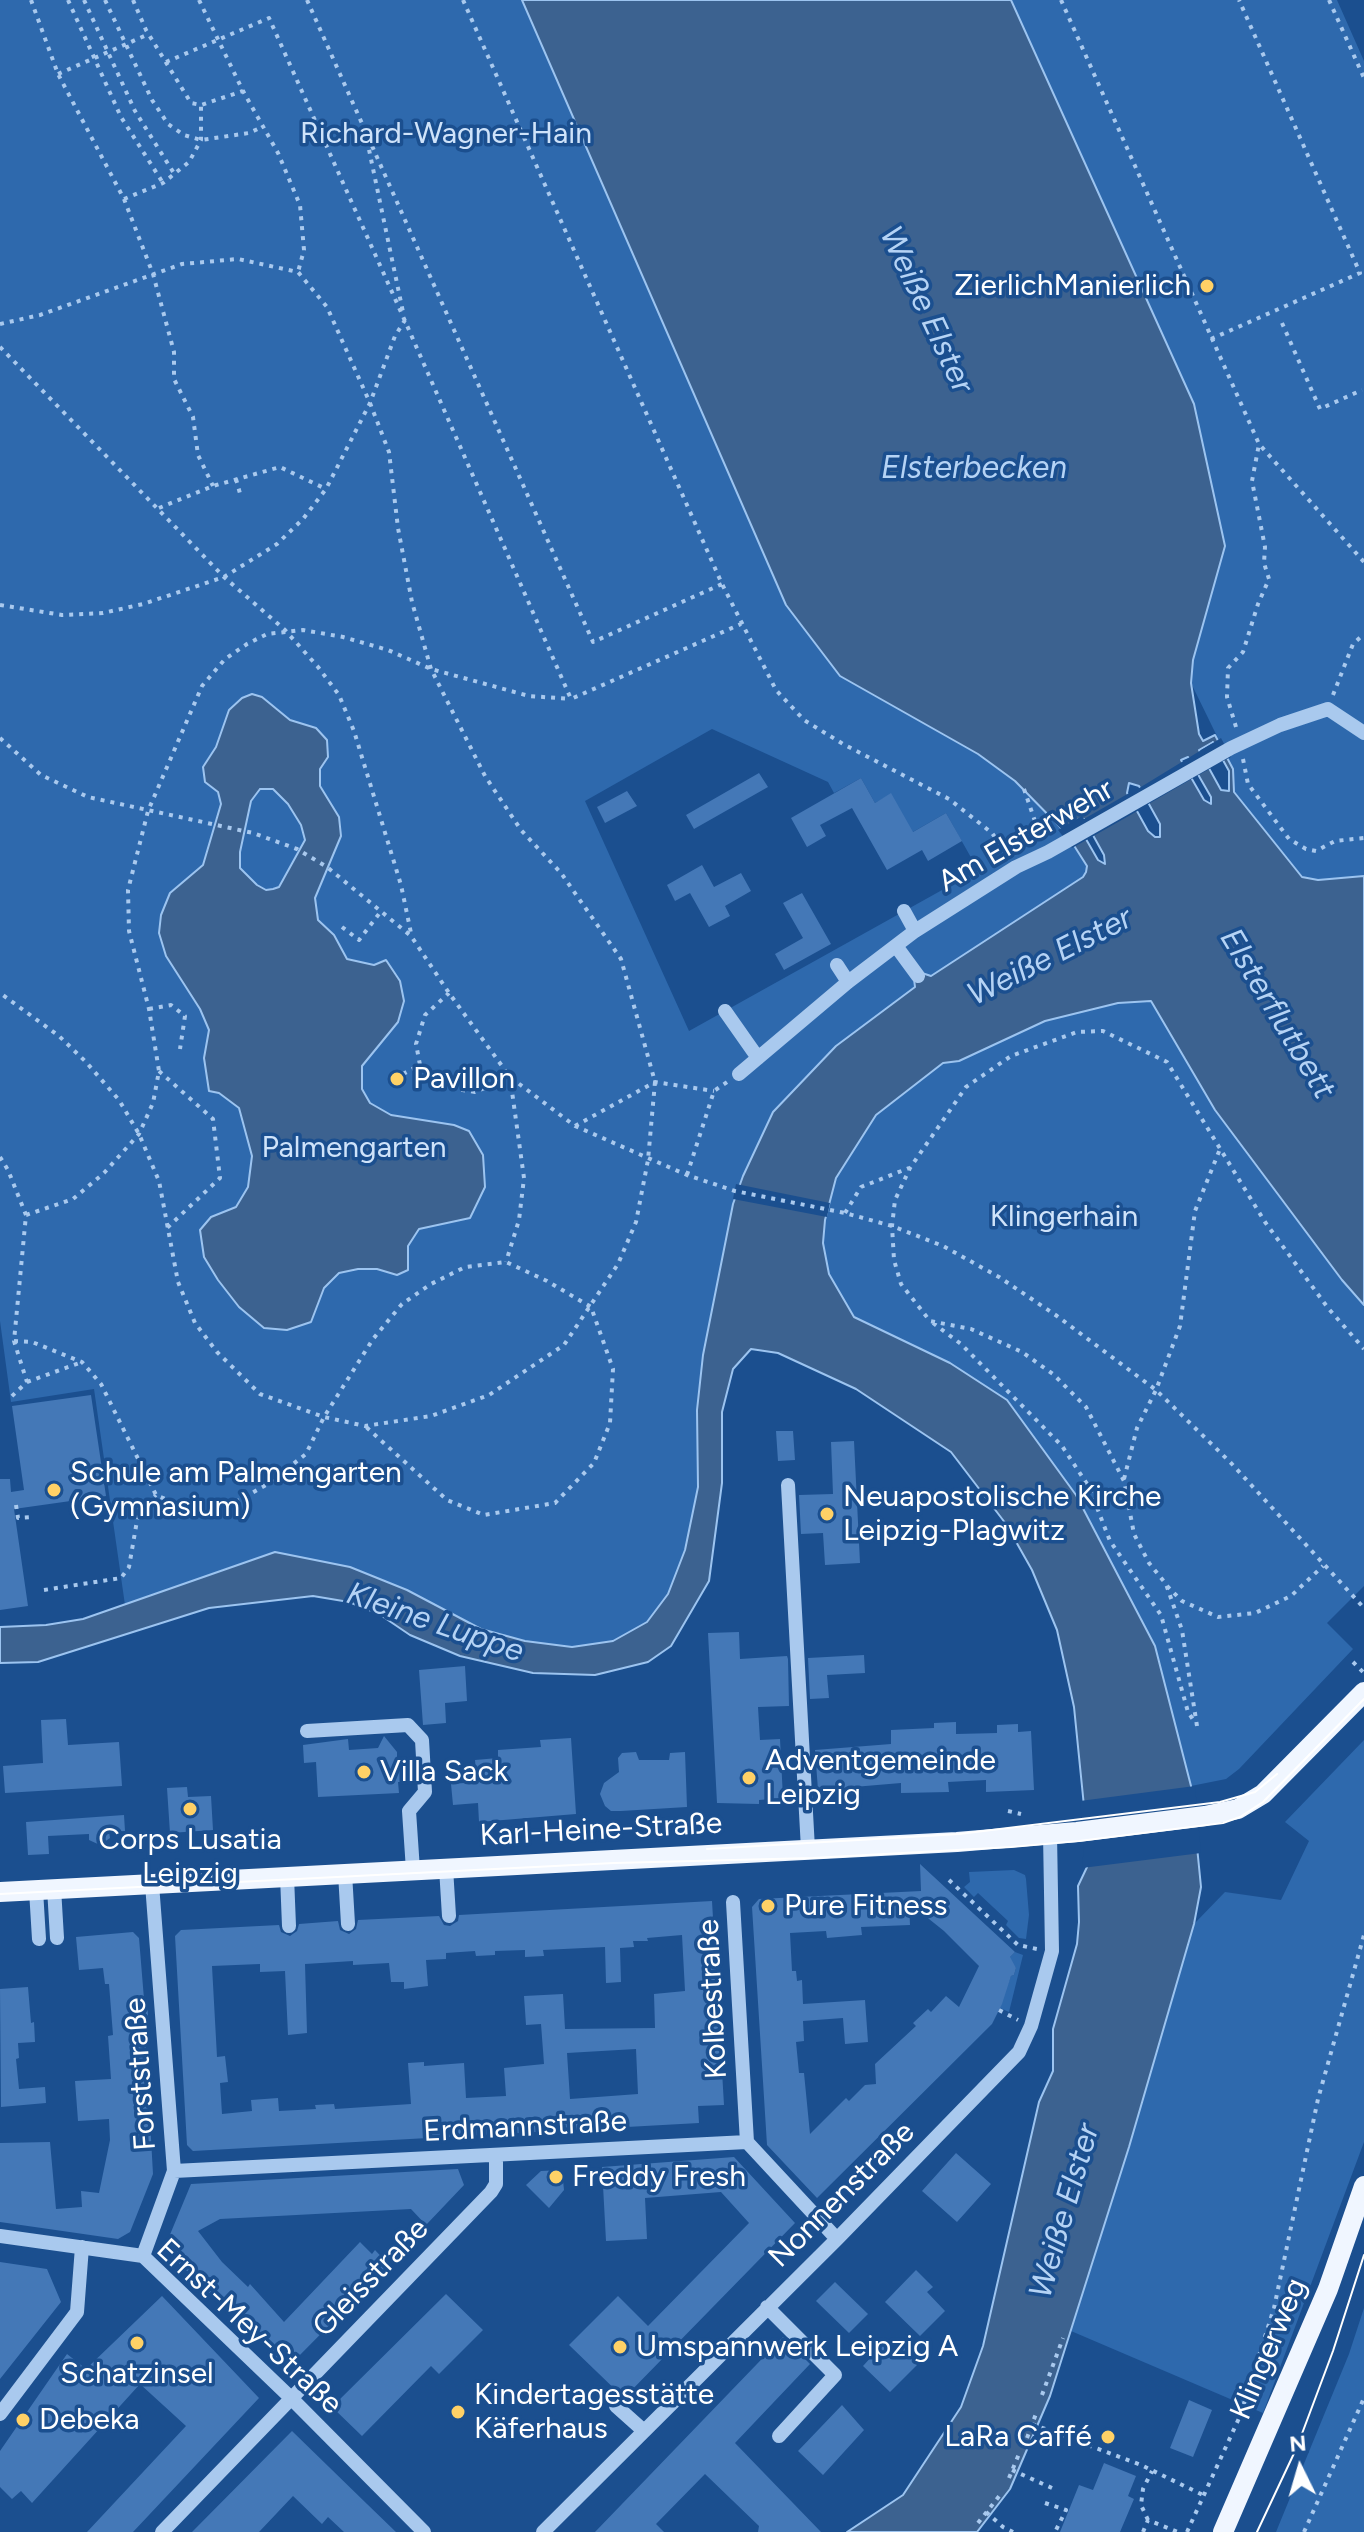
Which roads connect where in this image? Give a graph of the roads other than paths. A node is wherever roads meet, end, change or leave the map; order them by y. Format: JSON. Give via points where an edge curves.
{"nodes":[{"id":1,"x":1364,"y":733,"type":"edge"},
{"id":2,"x":904,"y":911,"type":"dead end"},
{"id":3,"x":915,"y":931,"type":"junction"},
{"id":4,"x":896,"y":946,"type":"junction"},
{"id":5,"x":837,"y":965,"type":"dead end"},
{"id":6,"x":918,"y":976,"type":"dead end"},
{"id":7,"x":848,"y":982,"type":"junction"},
{"id":8,"x":725,"y":1011,"type":"dead end"},
{"id":9,"x":758,"y":1058,"type":"junction"},
{"id":10,"x":739,"y":1074,"type":"road end"},
{"id":11,"x":788,"y":1485,"type":"dead end"},
{"id":12,"x":1364,"y":1692,"type":"edge"},
{"id":13,"x":307,"y":1731,"type":"dead end"},
{"id":14,"x":1050,"y":1834,"type":"junction"},
{"id":15,"x":808,"y":1849,"type":"junction"},
{"id":16,"x":446,"y":1868,"type":"junction"},
{"id":17,"x":413,"y":1870,"type":"junction"},
{"id":18,"x":345,"y":1873,"type":"junction"},
{"id":19,"x":287,"y":1876,"type":"junction"},
{"id":20,"x":152,"y":1884,"type":"junction"},
{"id":21,"x":45,"y":1889,"type":"junction"},
{"id":22,"x":0,"y":1892,"type":"edge"},
{"id":23,"x":733,"y":1902,"type":"dead end"},
{"id":24,"x":449,"y":1916,"type":"dead end"},
{"id":25,"x":348,"y":1924,"type":"dead end"},
{"id":26,"x":289,"y":1926,"type":"dead end"},
{"id":27,"x":57,"y":1938,"type":"dead end"},
{"id":28,"x":39,"y":1939,"type":"dead end"},
{"id":29,"x":747,"y":2142,"type":"junction"},
{"id":30,"x":496,"y":2155,"type":"junction"},
{"id":31,"x":174,"y":2171,"type":"junction"},
{"id":32,"x":1364,"y":2186,"type":"edge"},
{"id":33,"x":0,"y":2236,"type":"edge"},
{"id":34,"x":837,"y":2239,"type":"junction"},
{"id":35,"x":82,"y":2247,"type":"junction"},
{"id":36,"x":143,"y":2256,"type":"junction"},
{"id":37,"x":767,"y":2307,"type":"junction"},
{"id":38,"x":291,"y":2398,"type":"junction"},
{"id":39,"x":616,"y":2406,"type":"dead end"},
{"id":40,"x":0,"y":2414,"type":"edge"},
{"id":41,"x":644,"y":2431,"type":"junction"},
{"id":42,"x":779,"y":2436,"type":"dead end"},
{"id":43,"x":162,"y":2532,"type":"edge"},
{"id":44,"x":424,"y":2532,"type":"edge"},
{"id":45,"x":543,"y":2532,"type":"edge"},
{"id":46,"x":1223,"y":2532,"type":"edge"}],
"edges":[{"from":1,"to":3,"type":"street","name":"Am Elsterwehr","via":[[1328,709],[1280,725],[1016,867]]},
{"from":2,"to":3,"type":"street"},
{"from":3,"to":4,"type":"street","name":"Am Elsterwehr"},
{"from":4,"to":6,"type":"street"},
{"from":4,"to":7,"type":"street","name":"Am Elsterwehr"},
{"from":5,"to":7,"type":"street"},
{"from":7,"to":9,"type":"street","name":"Am Elsterwehr"},
{"from":8,"to":9,"type":"street"},
{"from":9,"to":10,"type":"street","name":"Am Elsterwehr"},
{"from":11,"to":15,"type":"street"},
{"from":12,"to":14,"type":"main road","name":"Karl-Heine-Straße","via":[[1263,1794],[1238,1809]]},
{"from":13,"to":17,"type":"street","via":[[408,1725],[422,1740],[425,1792],[409,1811]]},
{"from":14,"to":15,"type":"main road","name":"Karl-Heine-Straße"},
{"from":14,"to":34,"type":"street","name":"Nonnenstraße","via":[[1052,1951],[1019,2052]]},
{"from":15,"to":16,"type":"main road","name":"Karl-Heine-Straße"},
{"from":16,"to":17,"type":"main road","name":"Karl-Heine-Straße"},
{"from":16,"to":24,"type":"street"},
{"from":17,"to":18,"type":"main road","name":"Karl-Heine-Straße"},
{"from":18,"to":19,"type":"main road","name":"Karl-Heine-Straße"},
{"from":18,"to":25,"type":"street"},
{"from":19,"to":20,"type":"main road","name":"Karl-Heine-Straße"},
{"from":19,"to":26,"type":"street"},
{"from":20,"to":21,"type":"main road","name":"Karl-Heine-Straße"},
{"from":20,"to":31,"type":"street","name":"Forststraße"},
{"from":21,"to":22,"type":"main road","name":"Karl-Heine-Straße"},
{"from":21,"to":27,"type":"street"},
{"from":21,"to":28,"type":"street"},
{"from":23,"to":29,"type":"street","name":"Kolbestraße"},
{"from":29,"to":30,"type":"street","name":"Erdmannstraße"},
{"from":29,"to":34,"type":"street"},
{"from":30,"to":31,"type":"street","name":"Erdmannstraße"},
{"from":30,"to":38,"type":"street","name":"Gleisstraße","via":[[491,2192]]},
{"from":31,"to":36,"type":"street","name":"Forststraße"},
{"from":32,"to":46,"type":"main road","name":"Klingerweg","via":[[1328,2289]]},
{"from":33,"to":35,"type":"street","name":"Ernst-Mey-Straße"},
{"from":34,"to":37,"type":"street","name":"Nonnenstraße"},
{"from":35,"to":36,"type":"street","name":"Ernst-Mey-Straße"},
{"from":35,"to":40,"type":"street","via":[[77,2312]]},
{"from":36,"to":38,"type":"street","name":"Ernst-Mey-Straße"},
{"from":37,"to":41,"type":"street","name":"Nonnenstraße"},
{"from":37,"to":42,"type":"street","via":[[835,2375]]},
{"from":38,"to":43,"type":"street","name":"Gleisstraße"},
{"from":38,"to":44,"type":"street","name":"Ernst-Mey-Straße"},
{"from":39,"to":41,"type":"street"},
{"from":41,"to":45,"type":"street","name":"Nonnenstraße"}]}
